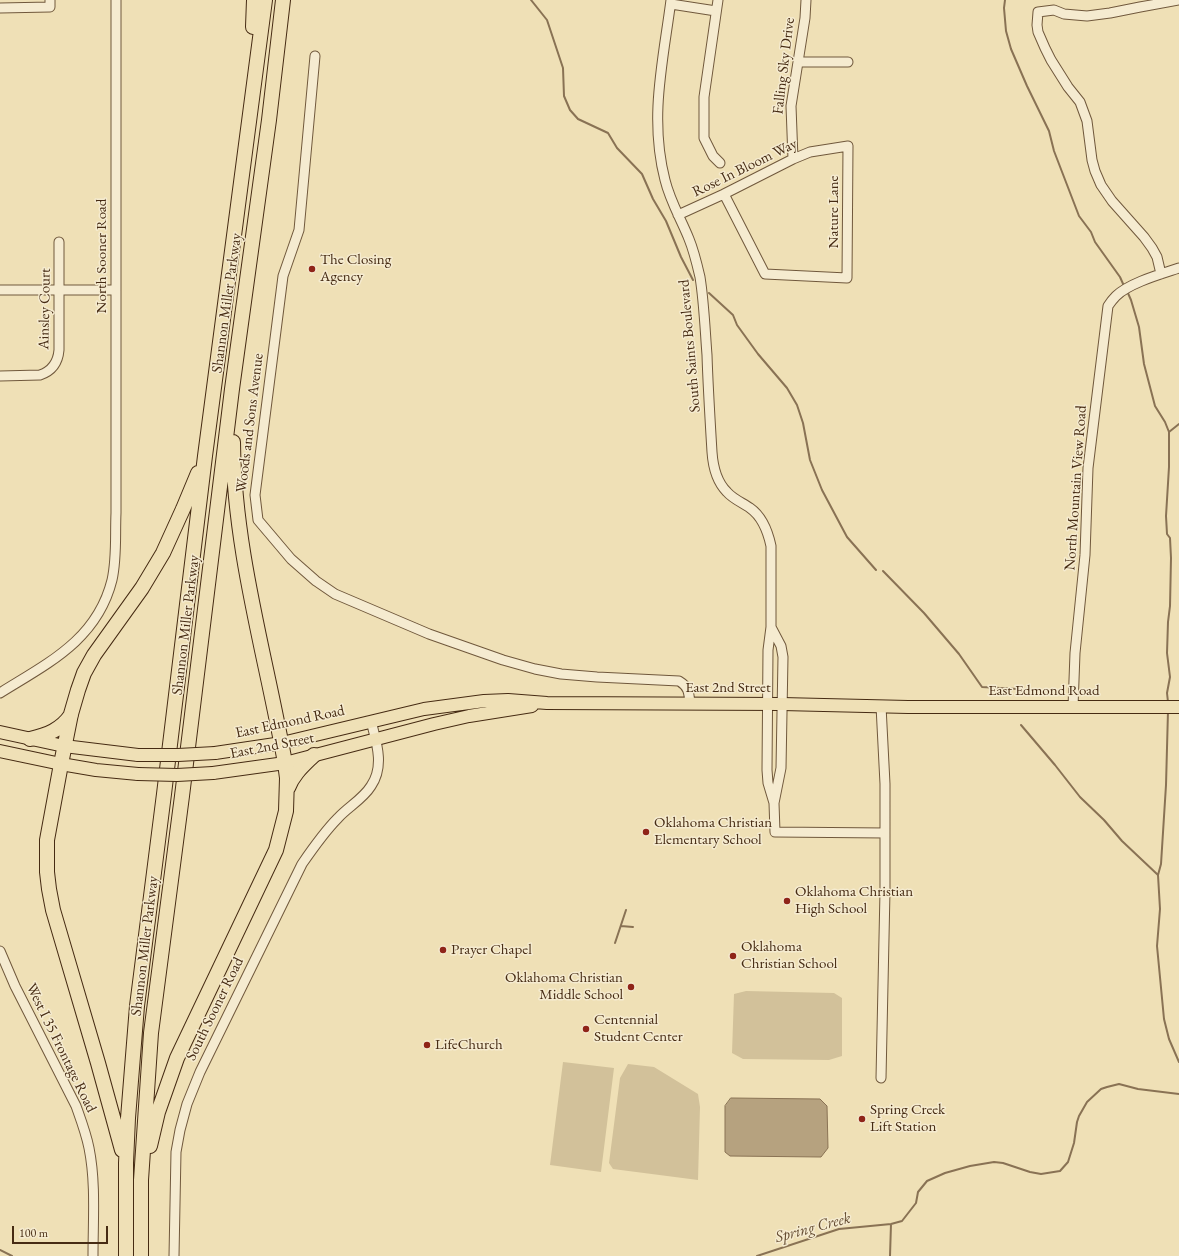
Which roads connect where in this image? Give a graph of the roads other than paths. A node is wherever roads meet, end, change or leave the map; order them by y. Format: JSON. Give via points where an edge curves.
{"nodes":[{"id":1,"x":116,"y":0,"type":"edge"},
{"id":2,"x":254,"y":0,"type":"edge"},
{"id":3,"x":265,"y":0,"type":"edge"},
{"id":4,"x":283,"y":0,"type":"edge"},
{"id":5,"x":718,"y":0,"type":"edge"},
{"id":6,"x":806,"y":0,"type":"edge"},
{"id":7,"x":1179,"y":0,"type":"edge"},
{"id":8,"x":671,"y":2,"type":"edge"},
{"id":9,"x":50,"y":4,"type":"edge"},
{"id":10,"x":0,"y":8,"type":"edge"},
{"id":11,"x":716,"y":10,"type":"junction"},
{"id":12,"x":315,"y":56,"type":"dead end"},
{"id":13,"x":798,"y":62,"type":"junction"},
{"id":14,"x":848,"y":62,"type":"dead end"},
{"id":15,"x":250,"y":115,"type":"junction"},
{"id":16,"x":848,"y":146,"type":"joint"},
{"id":17,"x":793,"y":159,"type":"junction"},
{"id":18,"x":720,"y":163,"type":"dead end"},
{"id":19,"x":724,"y":194,"type":"junction"},
{"id":20,"x":678,"y":215,"type":"junction"},
{"id":21,"x":59,"y":242,"type":"dead end"},
{"id":22,"x":1179,"y":268,"type":"edge"},
{"id":23,"x":1161,"y":274,"type":"junction"},
{"id":24,"x":0,"y":290,"type":"edge"},
{"id":25,"x":59,"y":290,"type":"junction"},
{"id":26,"x":116,"y":290,"type":"junction"},
{"id":27,"x":0,"y":376,"type":"edge"},
{"id":28,"x":232,"y":389,"type":"junction"},
{"id":29,"x":205,"y":456,"type":"junction"},
{"id":30,"x":771,"y":627,"type":"junction"},
{"id":31,"x":0,"y":693,"type":"edge"},
{"id":32,"x":547,"y":703,"type":"junction"},
{"id":33,"x":690,"y":704,"type":"junction"},
{"id":34,"x":768,"y":704,"type":"junction"},
{"id":35,"x":782,"y":704,"type":"junction"},
{"id":36,"x":881,"y":706,"type":"junction"},
{"id":37,"x":908,"y":707,"type":"joint"},
{"id":38,"x":1073,"y":707,"type":"junction"},
{"id":39,"x":1179,"y":707,"type":"edge"},
{"id":40,"x":71,"y":714,"type":"junction"},
{"id":41,"x":371,"y":721,"type":"junction"},
{"id":42,"x":0,"y":732,"type":"edge"},
{"id":43,"x":30,"y":739,"type":"junction"},
{"id":44,"x":376,"y":740,"type":"junction"},
{"id":45,"x":282,"y":743,"type":"junction"},
{"id":46,"x":64,"y":746,"type":"junction"},
{"id":47,"x":0,"y":751,"type":"edge"},
{"id":48,"x":215,"y":753,"type":"joint"},
{"id":49,"x":314,"y":755,"type":"junction"},
{"id":50,"x":285,"y":763,"type":"junction"},
{"id":51,"x":61,"y":764,"type":"junction"},
{"id":52,"x":287,"y":790,"type":"junction"},
{"id":53,"x":774,"y":803,"type":"junction"},
{"id":54,"x":885,"y":833,"type":"junction"},
{"id":55,"x":0,"y":951,"type":"edge"},
{"id":56,"x":881,"y":1078,"type":"dead end"},
{"id":57,"x":126,"y":1163,"type":"junction"},
{"id":58,"x":141,"y":1180,"type":"junction"},
{"id":59,"x":93,"y":1256,"type":"edge"},
{"id":60,"x":126,"y":1256,"type":"edge"},
{"id":61,"x":141,"y":1256,"type":"edge"},
{"id":62,"x":174,"y":1256,"type":"edge"}],
"edges":[{"from":1,"to":26,"type":"street","name":"North Sooner Road"},
{"from":2,"to":15,"type":"highway"},
{"from":3,"to":15,"type":"highway","name":"Shannon Miller Parkway"},
{"from":4,"to":28,"type":"highway","name":"Shannon Miller Parkway"},
{"from":5,"to":11,"type":"street"},
{"from":6,"to":13,"type":"street","name":"Falling Sky Drive"},
{"from":7,"to":23,"type":"street","via":[[1087,16],[1064,14],[1054,10],[1038,12],[1037,25],[1051,60],[1080,102],[1088,120],[1092,160],[1101,185],[1152,248]]},
{"from":8,"to":11,"type":"street"},
{"from":8,"to":20,"type":"street","name":"South Saints Boulevard","via":[[661,63],[657,118],[663,170]]},
{"from":9,"to":10,"type":"street"},
{"from":11,"to":18,"type":"street","via":[[704,96],[704,138],[713,156]]},
{"from":12,"to":33,"type":"street","name":"Woods and Sons Avenue","via":[[299,230],[283,276],[256,484],[258,520],[291,559],[316,581],[335,594],[357,604],[429,634],[503,660],[560,674],[679,681],[685,684],[689,692]]},
{"from":13,"to":14,"type":"street"},
{"from":13,"to":17,"type":"street","name":"Falling Sky Drive","via":[[791,106]]},
{"from":15,"to":29,"type":"highway","name":"Shannon Miller Parkway"},
{"from":16,"to":17,"type":"street","name":"Rose In Bloom Way","via":[[810,152]]},
{"from":16,"to":19,"type":"street","name":"Nature Lane","via":[[847,278],[765,274]]},
{"from":17,"to":19,"type":"street","name":"Rose In Bloom Way"},
{"from":19,"to":20,"type":"street","name":"Rose In Bloom Way"},
{"from":20,"to":30,"type":"street","name":"South Saints Boulevard","via":[[696,260],[704,304],[714,469],[727,492],[752,509],[769,535]]},
{"from":21,"to":25,"type":"street","name":"Ainsley Court"},
{"from":22,"to":23,"type":"street","name":"North Mountain View Road"},
{"from":23,"to":38,"type":"street","name":"North Mountain View Road","via":[[1126,288],[1108,306],[1088,468],[1086,556],[1075,653]]},
{"from":24,"to":25,"type":"street"},
{"from":25,"to":26,"type":"street"},
{"from":25,"to":27,"type":"street","name":"Ainsley Court","via":[[59,350],[53,367],[40,374]]},
{"from":26,"to":31,"type":"street","name":"North Sooner Road","via":[[116,513],[112,580],[96,617],[76,642],[59,656]]},
{"from":28,"to":45,"type":"highway","via":[[233,466],[239,525],[245,566]]},
{"from":28,"to":58,"type":"highway","name":"Shannon Miller Parkway","via":[[151,1033]]},
{"from":29,"to":40,"type":"highway","via":[[163,553],[142,588],[94,655],[84,673]]},
{"from":29,"to":57,"type":"highway","name":"Shannon Miller Parkway","via":[[136,1006]]},
{"from":30,"to":34,"type":"street","name":"South Saints Boulevard","via":[[768,650]]},
{"from":30,"to":35,"type":"street","name":"South Saints Boulevard","via":[[781,646],[783,657]]},
{"from":32,"to":33,"type":"main road","name":"East 2nd Street"},
{"from":32,"to":41,"type":"main road","name":"East 2nd Street","via":[[484,701],[424,708]]},
{"from":32,"to":44,"type":"main road","name":"East 2nd Street","via":[[469,716]]},
{"from":33,"to":34,"type":"main road","name":"East 2nd Street"},
{"from":34,"to":35,"type":"main road","name":"East 2nd Street"},
{"from":34,"to":53,"type":"street","name":"South Saints Boulevard","via":[[766,770]]},
{"from":35,"to":36,"type":"main road","name":"East 2nd Street"},
{"from":35,"to":53,"type":"street","name":"South Saints Boulevard","via":[[781,768]]},
{"from":36,"to":37,"type":"main road","name":"East 2nd Street"},
{"from":36,"to":54,"type":"street"},
{"from":37,"to":38,"type":"main road","name":"East Edmond Road"},
{"from":38,"to":39,"type":"main road","name":"East Edmond Road"},
{"from":40,"to":43,"type":"highway","via":[[56,730]]},
{"from":40,"to":46,"type":"highway"},
{"from":41,"to":44,"type":"street","name":"South Sooner Road"},
{"from":41,"to":45,"type":"main road","name":"East Edmond Road"},
{"from":42,"to":43,"type":"main road","name":"East 2nd Street"},
{"from":43,"to":46,"type":"main road","name":"East 2nd Street"},
{"from":44,"to":49,"type":"main road","name":"East 2nd Street"},
{"from":44,"to":62,"type":"street","name":"South Sooner Road","via":[[377,774],[371,786],[337,818],[302,864],[200,1072],[187,1104],[176,1152]]},
{"from":45,"to":48,"type":"main road","name":"East Edmond Road"},
{"from":45,"to":50,"type":"highway"},
{"from":46,"to":48,"type":"main road","name":"East 2nd Street","bridge":true,"via":[[138,754]]},
{"from":46,"to":51,"type":"highway"},
{"from":47,"to":51,"type":"main road","name":"East 2nd Street"},
{"from":49,"to":50,"type":"main road","name":"East 2nd Street"},
{"from":49,"to":52,"type":"highway","via":[[296,772]]},
{"from":50,"to":51,"type":"main road","name":"East 2nd Street","bridge":true,"via":[[177,775],[138,774]]},
{"from":50,"to":52,"type":"highway"},
{"from":51,"to":57,"type":"highway","via":[[47,840],[49,889]]},
{"from":52,"to":58,"type":"highway","via":[[286,812],[276,850],[177,1058],[158,1112]]},
{"from":53,"to":54,"type":"street","name":"South Saints Boulevard","via":[[775,832]]},
{"from":54,"to":56,"type":"street"},
{"from":55,"to":59,"type":"street","name":"West I 35 Frontage Road","via":[[76,1106],[83,1126],[92,1170]]},
{"from":57,"to":60,"type":"highway","name":"Shannon Miller Parkway"},
{"from":58,"to":61,"type":"highway","name":"Shannon Miller Parkway"}]}
